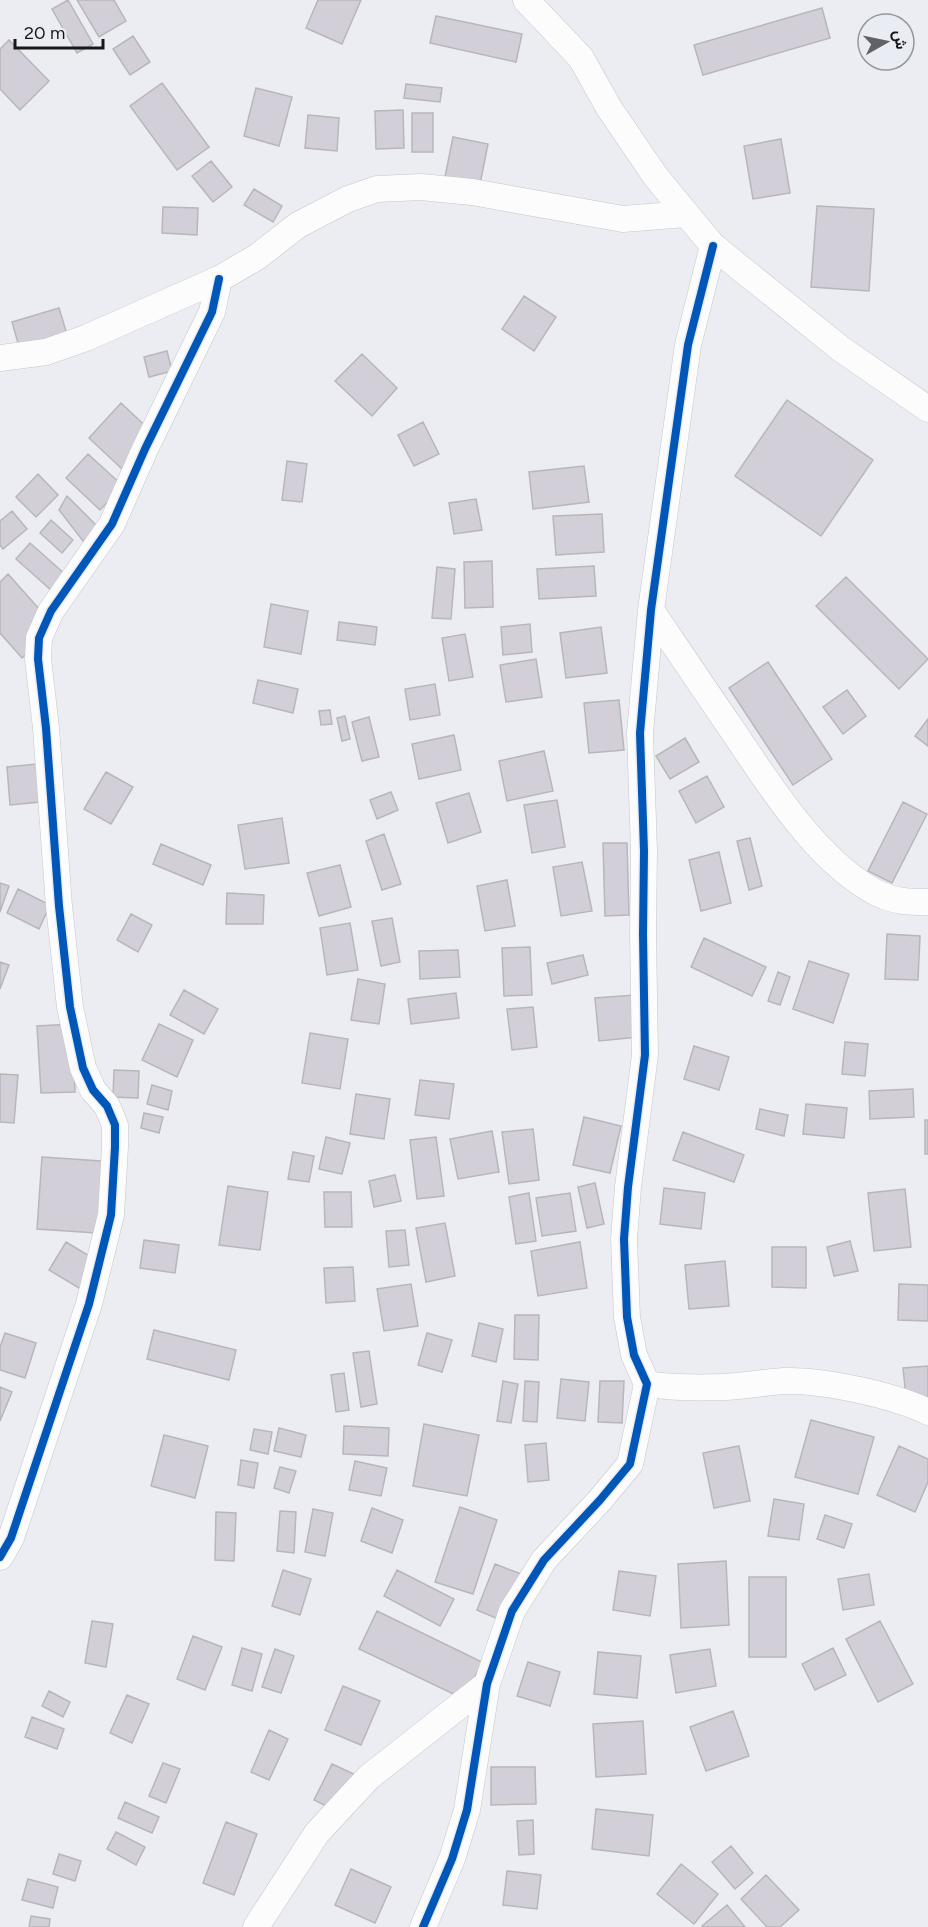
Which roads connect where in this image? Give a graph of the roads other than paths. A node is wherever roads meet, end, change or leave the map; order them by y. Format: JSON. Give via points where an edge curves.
{"nodes":[{"id":1,"x":526,"y":0,"type":"edge"},
{"id":2,"x":686,"y":214,"type":"junction"},
{"id":3,"x":713,"y":246,"type":"junction"},
{"id":4,"x":219,"y":279,"type":"junction"},
{"id":5,"x":0,"y":358,"type":"edge"},
{"id":6,"x":928,"y":409,"type":"edge"},
{"id":7,"x":651,"y":610,"type":"junction"},
{"id":8,"x":928,"y":902,"type":"edge"},
{"id":9,"x":647,"y":1384,"type":"junction"},
{"id":10,"x":928,"y":1412,"type":"edge"},
{"id":11,"x":0,"y":1557,"type":"edge"},
{"id":12,"x":487,"y":1684,"type":"junction"},
{"id":13,"x":256,"y":1927,"type":"edge"},
{"id":14,"x":423,"y":1927,"type":"edge"}],
"edges":[{"from":1,"to":2,"type":"street","via":[[581,58],[616,118]]},
{"from":2,"to":3,"type":"street"},
{"from":2,"to":4,"type":"street","via":[[623,219],[472,192],[421,187],[377,189],[298,225],[257,257]]},
{"from":3,"to":6,"type":"street","via":[[842,349]]},
{"from":3,"to":7,"type":"street","via":[[688,345]]},
{"from":4,"to":5,"type":"street","via":[[86,338],[46,352]]},
{"from":4,"to":11,"type":"street","via":[[212,312],[112,524],[51,611],[39,638],[69,1007],[83,1068],[115,1125],[116,1147],[111,1215],[89,1304],[10,1538]]},
{"from":7,"to":8,"type":"street","via":[[767,782],[823,851],[880,894],[901,903]]},
{"from":7,"to":9,"type":"street","via":[[640,733],[645,850],[645,1055],[624,1239],[627,1317],[634,1355]]},
{"from":9,"to":10,"type":"street","via":[[676,1388],[797,1382],[872,1393]]},
{"from":9,"to":12,"type":"street","via":[[630,1464],[544,1560],[512,1611]]},
{"from":12,"to":13,"type":"street","via":[[369,1776],[317,1833]]},
{"from":12,"to":14,"type":"street","via":[[467,1810],[452,1859]]}]}
